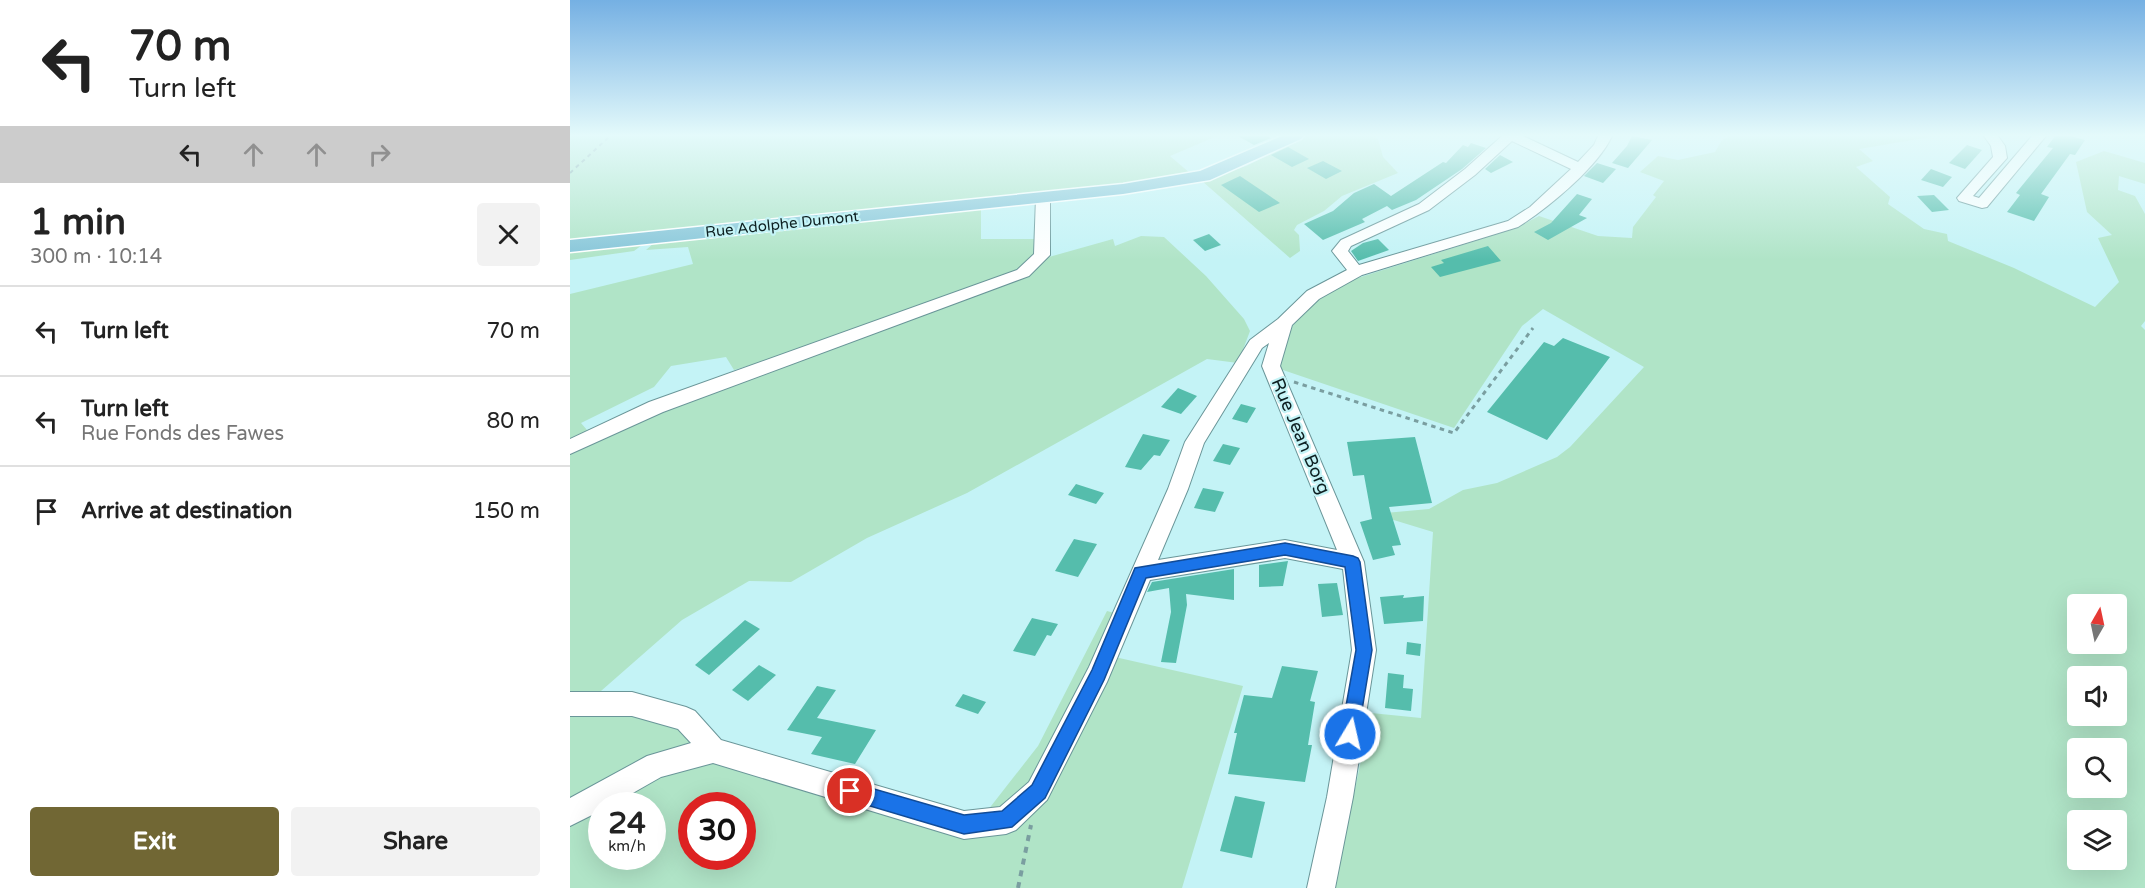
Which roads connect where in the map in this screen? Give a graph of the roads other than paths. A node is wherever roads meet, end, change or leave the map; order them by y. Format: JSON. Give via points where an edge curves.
{"nodes":[{"id":1,"x":1195,"y":177,"type":"edge"},
{"id":2,"x":1463,"y":177,"type":"edge"},
{"id":3,"x":1570,"y":177,"type":"edge"},
{"id":4,"x":1983,"y":177,"type":"edge"},
{"id":5,"x":2004,"y":177,"type":"edge"},
{"id":6,"x":1043,"y":196,"type":"junction"},
{"id":7,"x":570,"y":246,"type":"edge"},
{"id":8,"x":1356,"y":272,"type":"junction"},
{"id":9,"x":1284,"y":323,"type":"junction"},
{"id":10,"x":1243,"y":362,"type":"junction"},
{"id":11,"x":1273,"y":371,"type":"junction"},
{"id":12,"x":570,"y":447,"type":"edge"},
{"id":13,"x":1353,"y":562,"type":"junction"},
{"id":14,"x":1141,"y":572,"type":"junction"},
{"id":15,"x":570,"y":704,"type":"edge"},
{"id":16,"x":713,"y":750,"type":"junction"},
{"id":17,"x":570,"y":813,"type":"edge"},
{"id":18,"x":1321,"y":888,"type":"edge"}],
"edges":[{"from":1,"to":6,"type":"main road","name":"Rue Adolphe Dumont"},
{"from":2,"to":8,"type":"street","via":[[1424,207],[1346,243],[1340,251]]},
{"from":3,"to":8,"type":"street","name":"Rue Jean Borg","via":[[1535,210],[1513,224]]},
{"from":4,"to":5,"type":"street","via":[[1964,198],[1982,204]]},
{"from":6,"to":7,"type":"main road","name":"Rue Adolphe Dumont"},
{"from":6,"to":12,"type":"street","via":[[1042,255],[1023,273],[656,407]]},
{"from":8,"to":9,"type":"street","name":"Rue Jean Borg","via":[[1313,295]]},
{"from":9,"to":10,"type":"street","via":[[1256,344]]},
{"from":9,"to":11,"type":"street","name":"Rue Jean Borg"},
{"from":10,"to":11,"type":"street"},
{"from":10,"to":14,"type":"street","via":[[1195,442]]},
{"from":11,"to":13,"type":"street","name":"Rue Jean Borg"},
{"from":13,"to":14,"type":"street","via":[[1285,549]]},
{"from":13,"to":18,"type":"street","name":"Rue Jean Borg","via":[[1364,650]]},
{"from":14,"to":16,"type":"street","via":[[1098,674],[1038,791],[1006,820],[964,825]]},
{"from":15,"to":16,"type":"street","via":[[632,704],[686,719]]},
{"from":16,"to":17,"type":"street","via":[[656,765]]}]}
